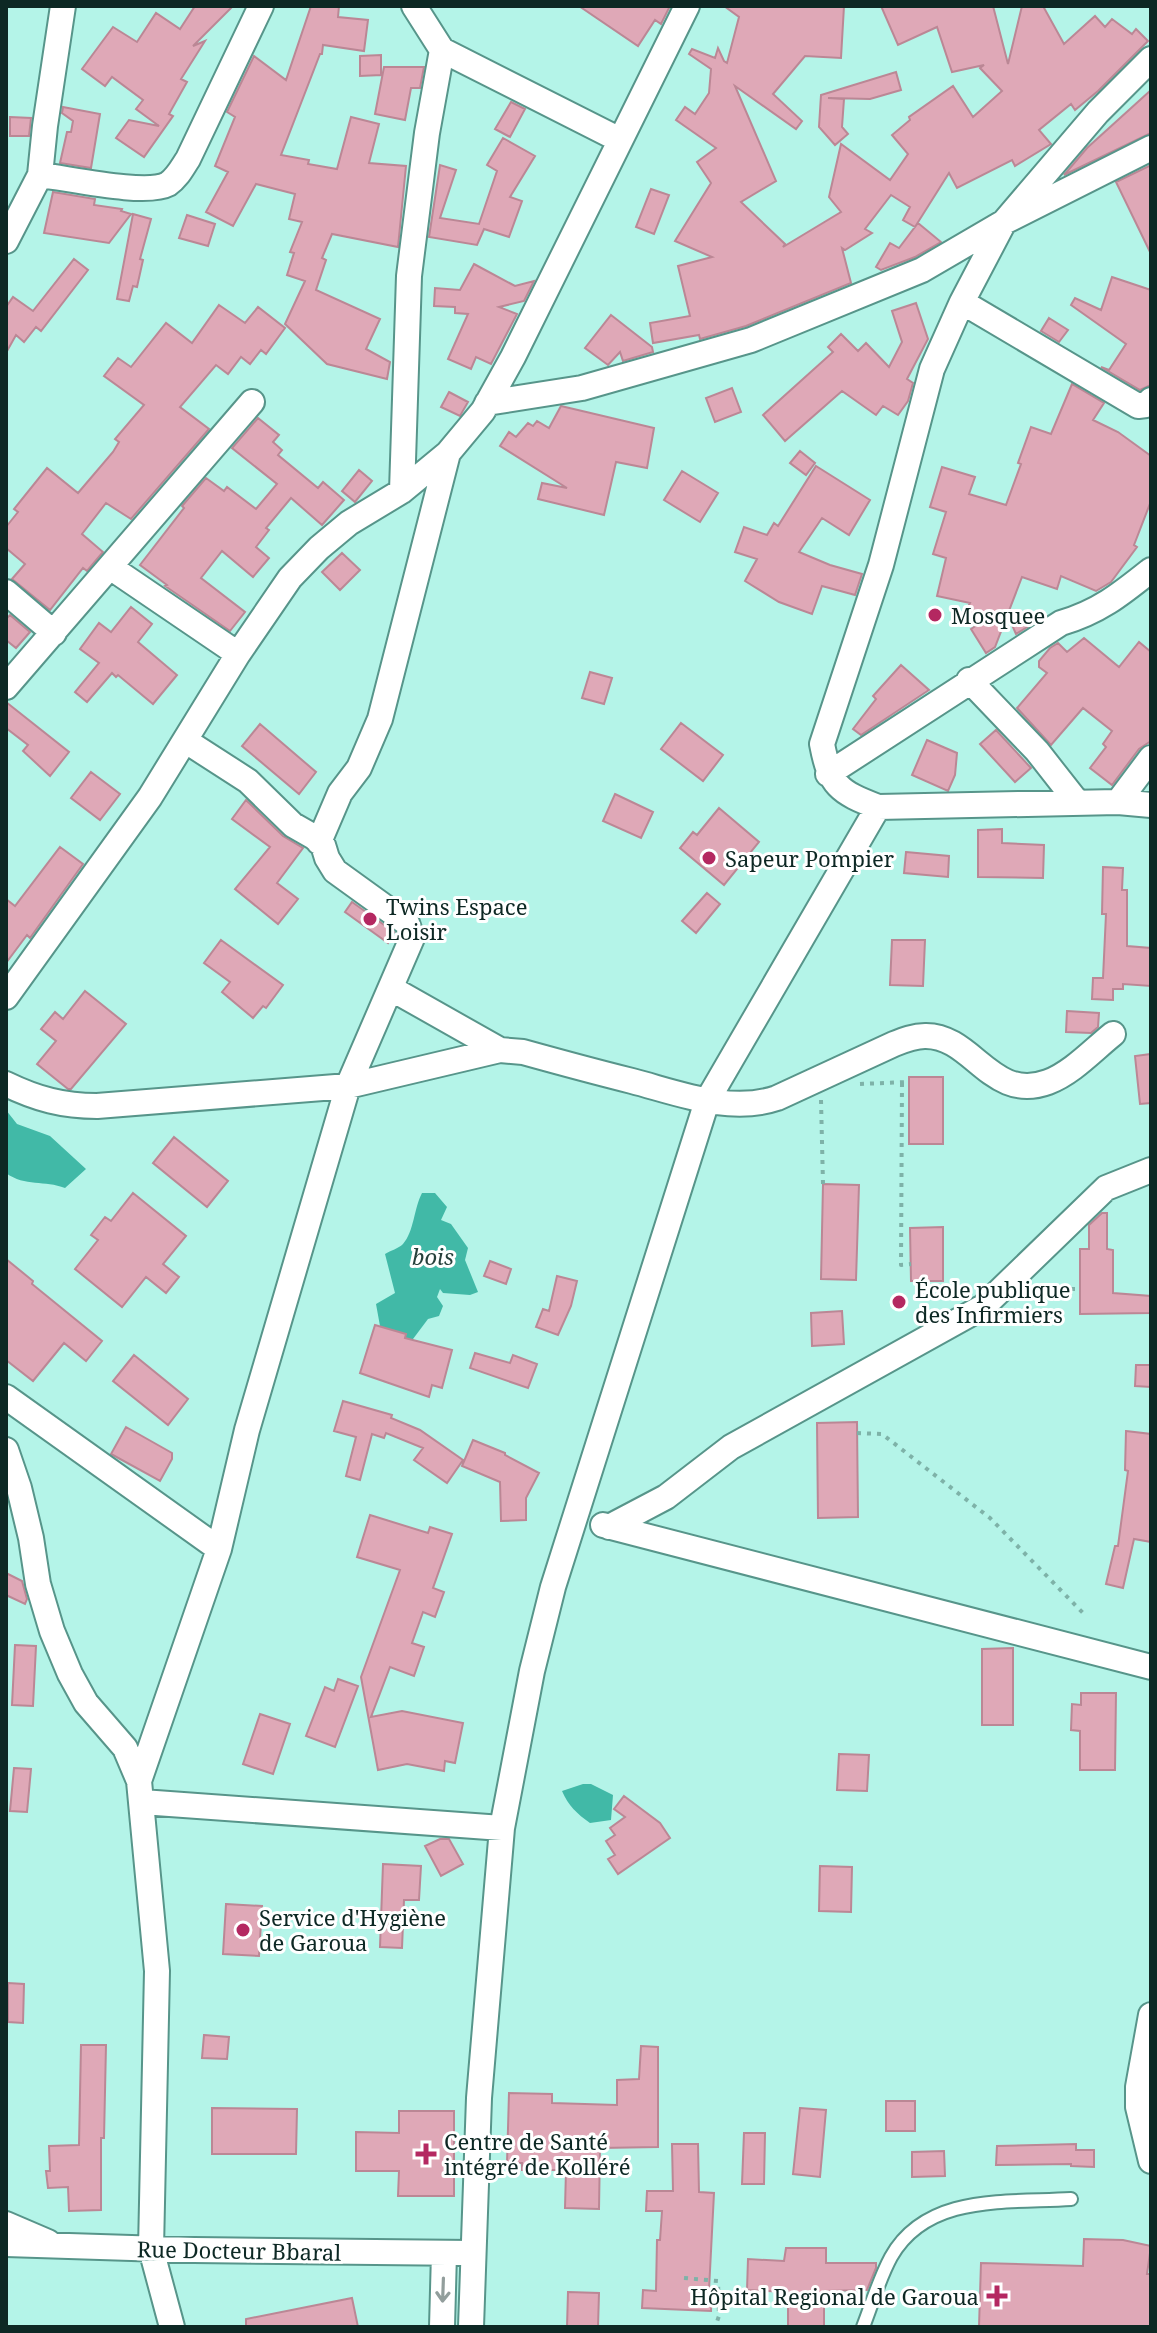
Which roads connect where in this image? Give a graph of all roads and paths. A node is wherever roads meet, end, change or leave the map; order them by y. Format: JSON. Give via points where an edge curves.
{"nodes":[{"id":1,"x":63,"y":6,"type":"edge"},
{"id":2,"x":261,"y":6,"type":"edge"},
{"id":3,"x":414,"y":6,"type":"edge"},
{"id":4,"x":687,"y":6,"type":"edge"},
{"id":5,"x":442,"y":50,"type":"junction"},
{"id":6,"x":1151,"y":59,"type":"edge"},
{"id":7,"x":620,"y":140,"type":"junction"},
{"id":8,"x":1150,"y":152,"type":"edge"},
{"id":9,"x":40,"y":175,"type":"junction"},
{"id":10,"x":1004,"y":222,"type":"junction"},
{"id":11,"x":6,"y":241,"type":"edge"},
{"id":12,"x":962,"y":302,"type":"junction"},
{"id":13,"x":1151,"y":400,"type":"edge"},
{"id":14,"x":252,"y":402,"type":"dead end"},
{"id":15,"x":487,"y":403,"type":"junction"},
{"id":16,"x":448,"y":453,"type":"junction"},
{"id":17,"x":402,"y":491,"type":"junction"},
{"id":18,"x":110,"y":567,"type":"junction"},
{"id":19,"x":1151,"y":570,"type":"edge"},
{"id":20,"x":6,"y":592,"type":"edge"},
{"id":21,"x":54,"y":633,"type":"junction"},
{"id":22,"x":238,"y":654,"type":"junction"},
{"id":23,"x":969,"y":680,"type":"junction"},
{"id":24,"x":6,"y":687,"type":"edge"},
{"id":25,"x":186,"y":741,"type":"junction"},
{"id":26,"x":1151,"y":758,"type":"edge"},
{"id":27,"x":828,"y":774,"type":"junction"},
{"id":28,"x":1077,"y":802,"type":"junction"},
{"id":29,"x":1118,"y":802,"type":"junction"},
{"id":30,"x":1151,"y":805,"type":"edge"},
{"id":31,"x":878,"y":807,"type":"junction"},
{"id":32,"x":319,"y":842,"type":"junction"},
{"id":33,"x":392,"y":989,"type":"junction"},
{"id":34,"x":6,"y":997,"type":"edge"},
{"id":35,"x":1113,"y":1034,"type":"dead end"},
{"id":36,"x":500,"y":1050,"type":"junction"},
{"id":37,"x":909,"y":1082,"type":"dead end"},
{"id":38,"x":902,"y":1083,"type":"junction"},
{"id":39,"x":6,"y":1084,"type":"edge"},
{"id":40,"x":848,"y":1085,"type":"dead end"},
{"id":41,"x":348,"y":1086,"type":"junction"},
{"id":42,"x":821,"y":1086,"type":"dead end"},
{"id":43,"x":707,"y":1101,"type":"junction"},
{"id":44,"x":1151,"y":1170,"type":"edge"},
{"id":45,"x":823,"y":1184,"type":"dead end"},
{"id":46,"x":911,"y":1264,"type":"dead end"},
{"id":47,"x":6,"y":1397,"type":"edge"},
{"id":48,"x":857,"y":1433,"type":"dead end"},
{"id":49,"x":6,"y":1450,"type":"edge"},
{"id":50,"x":575,"y":1518,"type":"junction"},
{"id":51,"x":609,"y":1527,"type":"junction"},
{"id":52,"x":219,"y":1549,"type":"junction"},
{"id":53,"x":1084,"y":1614,"type":"dead end"},
{"id":54,"x":1150,"y":1665,"type":"edge"},
{"id":55,"x":140,"y":1792,"type":"junction"},
{"id":56,"x":502,"y":1828,"type":"junction"},
{"id":57,"x":1151,"y":2015,"type":"edge"},
{"id":58,"x":1151,"y":2161,"type":"edge"},
{"id":59,"x":1071,"y":2199,"type":"dead end"},
{"id":60,"x":6,"y":2224,"type":"edge"},
{"id":61,"x":6,"y":2244,"type":"edge"},
{"id":62,"x":57,"y":2247,"type":"junction"},
{"id":63,"x":151,"y":2249,"type":"junction"},
{"id":64,"x":444,"y":2253,"type":"junction"},
{"id":65,"x":472,"y":2253,"type":"junction"},
{"id":66,"x":684,"y":2278,"type":"dead end"},
{"id":67,"x":172,"y":2327,"type":"edge"},
{"id":68,"x":442,"y":2327,"type":"edge"},
{"id":69,"x":471,"y":2327,"type":"edge"},
{"id":70,"x":715,"y":2327,"type":"edge"},
{"id":71,"x":863,"y":2327,"type":"edge"}],
"edges":[{"from":1,"to":9,"type":"street"},
{"from":2,"to":9,"type":"street","via":[[188,159],[169,183],[144,189]]},
{"from":3,"to":5,"type":"street"},
{"from":4,"to":7,"type":"street"},
{"from":5,"to":7,"type":"street"},
{"from":5,"to":17,"type":"street","via":[[409,276]]},
{"from":6,"to":10,"type":"street"},
{"from":7,"to":15,"type":"street"},
{"from":8,"to":10,"type":"street"},
{"from":9,"to":11,"type":"street"},
{"from":10,"to":12,"type":"street"},
{"from":10,"to":15,"type":"street","via":[[922,270],[751,340],[582,388]]},
{"from":12,"to":13,"type":"street","via":[[1138,406]]},
{"from":12,"to":27,"type":"street","via":[[932,369],[881,565],[822,744]]},
{"from":14,"to":18,"type":"street"},
{"from":15,"to":16,"type":"street"},
{"from":16,"to":17,"type":"street"},
{"from":16,"to":32,"type":"street","via":[[380,719]]},
{"from":17,"to":22,"type":"street","via":[[319,548],[290,578]]},
{"from":18,"to":21,"type":"street"},
{"from":18,"to":22,"type":"street"},
{"from":19,"to":23,"type":"street","via":[[1110,603],[1061,623]]},
{"from":20,"to":21,"type":"street"},
{"from":21,"to":24,"type":"street"},
{"from":22,"to":25,"type":"street"},
{"from":23,"to":27,"type":"street"},
{"from":23,"to":28,"type":"street"},
{"from":25,"to":32,"type":"street","via":[[248,781],[293,825]]},
{"from":25,"to":34,"type":"street"},
{"from":26,"to":29,"type":"street"},
{"from":27,"to":31,"type":"street","via":[[851,796]]},
{"from":28,"to":29,"type":"street"},
{"from":28,"to":31,"type":"street"},
{"from":29,"to":30,"type":"street"},
{"from":31,"to":43,"type":"street"},
{"from":32,"to":33,"type":"street","via":[[335,871],[407,923],[412,938]]},
{"from":33,"to":36,"type":"street"},
{"from":33,"to":41,"type":"street"},
{"from":35,"to":43,"type":"street","via":[[1066,1072],[1031,1086],[997,1078],[969,1055],[928,1035],[894,1044],[764,1102]]},
{"from":36,"to":41,"type":"street"},
{"from":36,"to":43,"type":"street"},
{"from":37,"to":38,"type":"path"},
{"from":38,"to":40,"type":"path"},
{"from":38,"to":46,"type":"path","via":[[901,1265]]},
{"from":39,"to":41,"type":"street","via":[[68,1106]]},
{"from":41,"to":52,"type":"street","via":[[247,1430]]},
{"from":42,"to":45,"type":"path"},
{"from":43,"to":50,"type":"street"},
{"from":44,"to":51,"type":"street","via":[[1106,1188],[983,1307],[731,1447],[666,1497]]},
{"from":47,"to":52,"type":"street"},
{"from":48,"to":53,"type":"path","via":[[882,1434],[990,1518]]},
{"from":49,"to":55,"type":"street","via":[[38,1584],[64,1660],[86,1703],[125,1748]]},
{"from":50,"to":51,"type":"street"},
{"from":50,"to":56,"type":"street","via":[[532,1671]]},
{"from":51,"to":54,"type":"street"},
{"from":52,"to":55,"type":"street"},
{"from":55,"to":56,"type":"street"},
{"from":55,"to":63,"type":"street","via":[[157,1971]]},
{"from":56,"to":65,"type":"street"},
{"from":57,"to":58,"type":"street","via":[[1138,2087]]},
{"from":59,"to":71,"type":"lane","via":[[963,2206],[924,2221],[891,2256]]},
{"from":60,"to":62,"type":"street"},
{"from":61,"to":62,"type":"street","name":"Rue Docteur Bbaral"},
{"from":62,"to":63,"type":"street","name":"Rue Docteur Bbaral"},
{"from":63,"to":64,"type":"street","name":"Rue Docteur Bbaral"},
{"from":63,"to":67,"type":"street"},
{"from":64,"to":65,"type":"street","name":"Rue Docteur Bbaral"},
{"from":64,"to":68,"type":"street","one_way":true},
{"from":65,"to":69,"type":"street"},
{"from":66,"to":70,"type":"path","via":[[718,2281]]}]}
